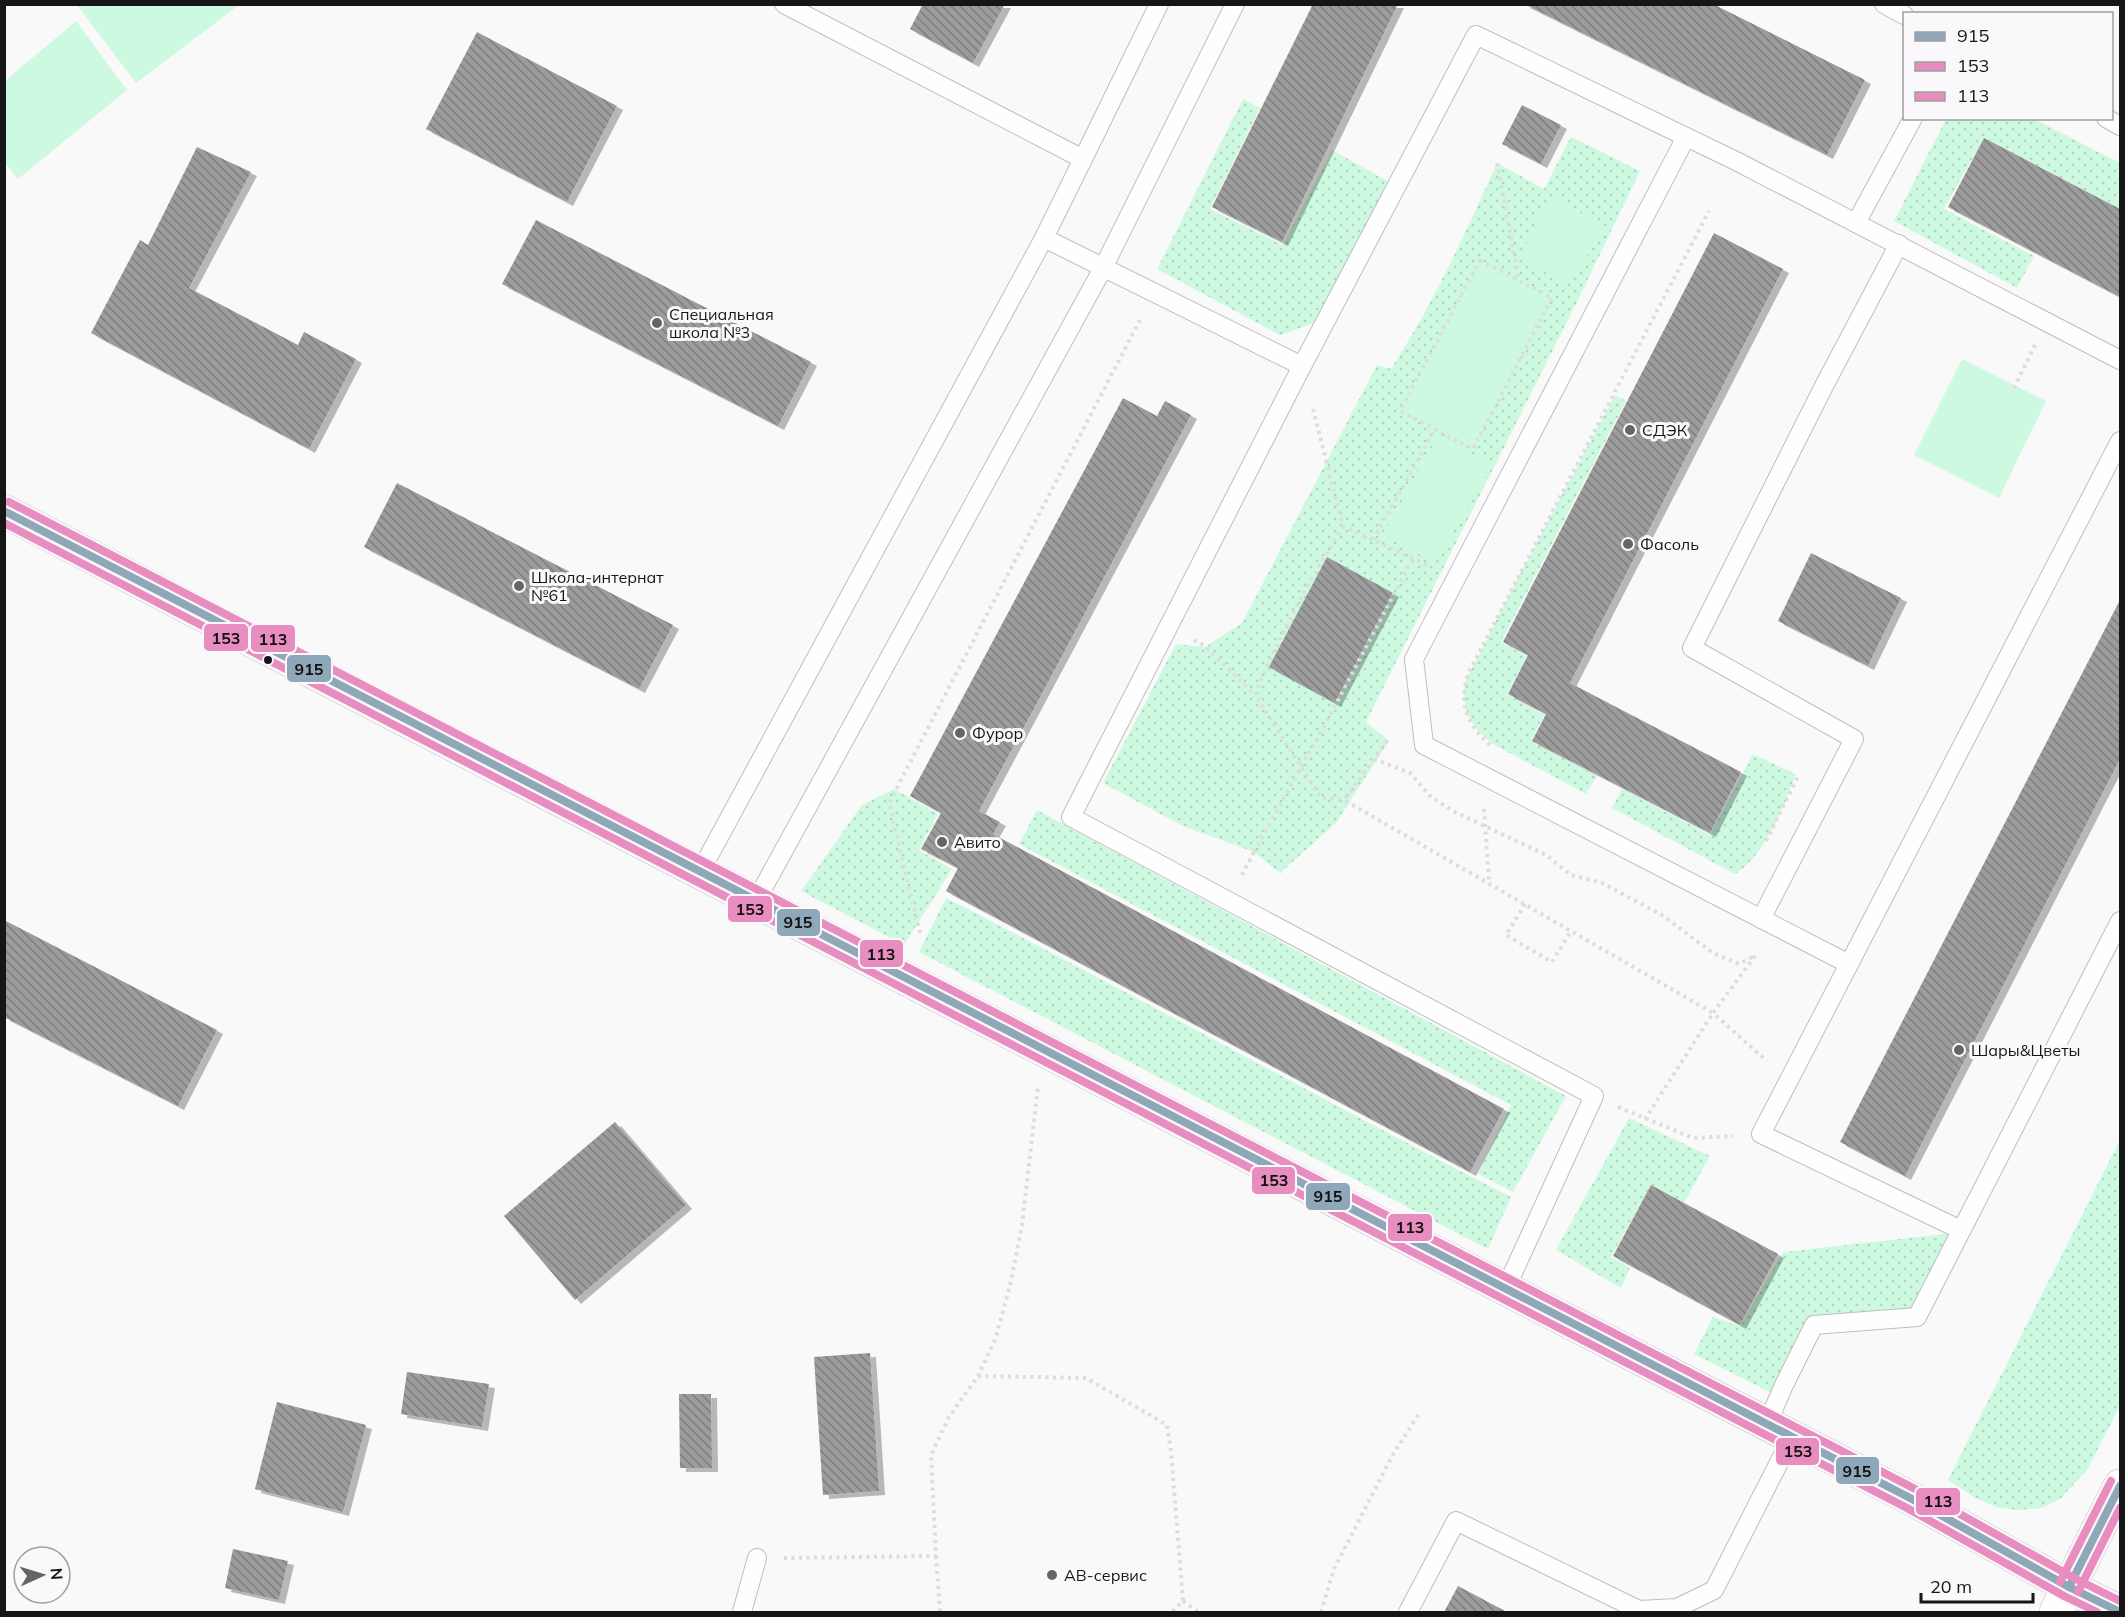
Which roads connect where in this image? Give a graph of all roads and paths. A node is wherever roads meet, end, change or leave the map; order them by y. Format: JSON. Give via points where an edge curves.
{"nodes":[{"id":1,"x":784,"y":4,"type":"edge"},
{"id":2,"x":1159,"y":4,"type":"edge"},
{"id":3,"x":1234,"y":4,"type":"edge"},
{"id":4,"x":1884,"y":4,"type":"edge"},
{"id":5,"x":1903,"y":14,"type":"edge"},
{"id":6,"x":1912,"y":120,"type":"edge"},
{"id":7,"x":1686,"y":137,"type":"junction"},
{"id":8,"x":1083,"y":159,"type":"junction"},
{"id":9,"x":1497,"y":163,"type":"dead end"},
{"id":10,"x":1709,"y":211,"type":"dead end"},
{"id":11,"x":1856,"y":223,"type":"junction"},
{"id":12,"x":1044,"y":238,"type":"junction"},
{"id":13,"x":1899,"y":244,"type":"junction"},
{"id":14,"x":1103,"y":268,"type":"junction"},
{"id":15,"x":1519,"y":280,"type":"junction"},
{"id":16,"x":1142,"y":316,"type":"dead end"},
{"id":17,"x":2047,"y":320,"type":"junction"},
{"id":18,"x":2121,"y":360,"type":"edge"},
{"id":19,"x":1302,"y":366,"type":"junction"},
{"id":20,"x":2014,"y":388,"type":"dead end"},
{"id":21,"x":1435,"y":429,"type":"junction"},
{"id":22,"x":2121,"y":441,"type":"edge"},
{"id":23,"x":4,"y":511,"type":"edge"},
{"id":24,"x":1343,"y":526,"type":"junction"},
{"id":25,"x":1373,"y":540,"type":"junction"},
{"id":26,"x":1413,"y":558,"type":"junction"},
{"id":27,"x":1456,"y":579,"type":"junction"},
{"id":28,"x":1205,"y":646,"type":"dead end"},
{"id":29,"x":1255,"y":695,"type":"junction"},
{"id":30,"x":1387,"y":741,"type":"dead end"},
{"id":31,"x":1497,"y":750,"type":"dead end"},
{"id":32,"x":1374,"y":759,"type":"junction"},
{"id":33,"x":1301,"y":768,"type":"junction"},
{"id":34,"x":1798,"y":777,"type":"dead end"},
{"id":35,"x":1493,"y":780,"type":"junction"},
{"id":36,"x":1344,"y":800,"type":"junction"},
{"id":37,"x":1484,"y":825,"type":"junction"},
{"id":38,"x":1761,"y":851,"type":"dead end"},
{"id":39,"x":1254,"y":852,"type":"dead end"},
{"id":40,"x":700,"y":872,"type":"junction"},
{"id":41,"x":1489,"y":883,"type":"junction"},
{"id":42,"x":756,"y":901,"type":"junction"},
{"id":43,"x":1525,"y":904,"type":"junction"},
{"id":44,"x":1761,"y":918,"type":"junction"},
{"id":45,"x":2121,"y":921,"type":"edge"},
{"id":46,"x":1571,"y":931,"type":"junction"},
{"id":47,"x":920,"y":933,"type":"dead end"},
{"id":48,"x":1849,"y":964,"type":"junction"},
{"id":49,"x":1713,"y":1013,"type":"junction"},
{"id":50,"x":1043,"y":1050,"type":"junction"},
{"id":51,"x":1788,"y":1080,"type":"junction"},
{"id":52,"x":1593,"y":1096,"type":"junction"},
{"id":53,"x":1645,"y":1119,"type":"junction"},
{"id":54,"x":1761,"y":1134,"type":"junction"},
{"id":55,"x":1960,"y":1230,"type":"junction"},
{"id":56,"x":1506,"y":1288,"type":"junction"},
{"id":57,"x":978,"y":1376,"type":"junction"},
{"id":58,"x":1420,"y":1412,"type":"dead end"},
{"id":59,"x":1779,"y":1430,"type":"junction"},
{"id":60,"x":2121,"y":1486,"type":"edge"},
{"id":61,"x":936,"y":1556,"type":"junction"},
{"id":62,"x":757,"y":1558,"type":"joint"},
{"id":63,"x":2062,"y":1600,"type":"edge"},
{"id":64,"x":1183,"y":1601,"type":"junction"},
{"id":65,"x":742,"y":1612,"type":"edge"},
{"id":66,"x":940,"y":1612,"type":"edge"},
{"id":67,"x":1173,"y":1612,"type":"edge"},
{"id":68,"x":1198,"y":1612,"type":"edge"},
{"id":69,"x":1322,"y":1612,"type":"edge"},
{"id":70,"x":1408,"y":1612,"type":"edge"},
{"id":71,"x":2120,"y":1612,"type":"edge"}],
"edges":[{"from":1,"to":8,"type":"lane"},
{"from":2,"to":8,"type":"lane"},
{"from":3,"to":14,"type":"lane"},
{"from":4,"to":5,"type":"lane"},
{"from":6,"to":11,"type":"lane"},
{"from":7,"to":11,"type":"lane"},
{"from":7,"to":19,"type":"lane","via":[[1476,35]]},
{"from":7,"to":27,"type":"lane"},
{"from":8,"to":12,"type":"lane"},
{"from":9,"to":15,"type":"path"},
{"from":10,"to":31,"type":"path","via":[[1469,672],[1463,701],[1468,718],[1477,733]]},
{"from":11,"to":13,"type":"lane"},
{"from":12,"to":14,"type":"lane"},
{"from":12,"to":40,"type":"lane"},
{"from":13,"to":17,"type":"lane"},
{"from":13,"to":44,"type":"lane","via":[[1692,648],[1854,739]]},
{"from":14,"to":19,"type":"lane"},
{"from":14,"to":42,"type":"lane"},
{"from":15,"to":21,"type":"path","via":[[1552,298],[1473,449]]},
{"from":15,"to":21,"type":"path","via":[[1480,260],[1400,411]]},
{"from":16,"to":47,"type":"path","via":[[889,803]]},
{"from":17,"to":18,"type":"lane"},
{"from":17,"to":20,"type":"path"},
{"from":19,"to":24,"type":"path"},
{"from":19,"to":52,"type":"lane","via":[[1071,816]]},
{"from":21,"to":25,"type":"path"},
{"from":22,"to":48,"type":"lane"},
{"from":23,"to":40,"type":"street"},
{"from":24,"to":25,"type":"path"},
{"from":24,"to":29,"type":"path","via":[[1266,667]]},
{"from":25,"to":26,"type":"path"},
{"from":26,"to":27,"type":"path"},
{"from":26,"to":33,"type":"path"},
{"from":27,"to":35,"type":"lane","via":[[1414,659],[1425,745]]},
{"from":28,"to":29,"type":"path"},
{"from":29,"to":33,"type":"path"},
{"from":30,"to":32,"type":"path"},
{"from":32,"to":36,"type":"path"},
{"from":32,"to":37,"type":"path","via":[[1410,773],[1431,797]]},
{"from":33,"to":36,"type":"path","via":[[1321,798]]},
{"from":33,"to":39,"type":"path"},
{"from":34,"to":38,"type":"path"},
{"from":35,"to":37,"type":"path","via":[[1484,795]]},
{"from":35,"to":44,"type":"lane"},
{"from":36,"to":41,"type":"path"},
{"from":37,"to":41,"type":"path"},
{"from":37,"to":49,"type":"path","via":[[1546,855],[1570,874],[1602,883],[1662,915],[1713,953],[1739,964],[1756,955]]},
{"from":40,"to":42,"type":"street"},
{"from":41,"to":43,"type":"path"},
{"from":42,"to":50,"type":"street"},
{"from":43,"to":46,"type":"path"},
{"from":43,"to":46,"type":"path","via":[[1506,935],[1552,962]]},
{"from":44,"to":48,"type":"lane"},
{"from":45,"to":55,"type":"lane"},
{"from":46,"to":49,"type":"path"},
{"from":48,"to":51,"type":"lane"},
{"from":49,"to":51,"type":"path"},
{"from":49,"to":53,"type":"path"},
{"from":50,"to":56,"type":"street"},
{"from":50,"to":57,"type":"path","via":[[1012,1276],[995,1340]]},
{"from":51,"to":54,"type":"lane"},
{"from":52,"to":53,"type":"path"},
{"from":52,"to":56,"type":"lane"},
{"from":53,"to":54,"type":"path","via":[[1693,1138]]},
{"from":54,"to":55,"type":"lane"},
{"from":55,"to":59,"type":"lane","via":[[1917,1317],[1814,1325]]},
{"from":56,"to":59,"type":"street"},
{"from":57,"to":61,"type":"path","via":[[949,1417],[931,1455]]},
{"from":57,"to":64,"type":"path","via":[[1086,1378],[1167,1425]]},
{"from":58,"to":69,"type":"path","via":[[1391,1458],[1334,1569]]},
{"from":59,"to":63,"type":"street","via":[[1912,1499]]},
{"from":59,"to":70,"type":"lane","via":[[1714,1590],[1677,1608],[1640,1610],[1456,1521]]},
{"from":60,"to":63,"type":"street"},
{"from":61,"to":62,"type":"path"},
{"from":61,"to":66,"type":"path"},
{"from":62,"to":65,"type":"lane"},
{"from":63,"to":71,"type":"street"},
{"from":64,"to":67,"type":"path"},
{"from":64,"to":68,"type":"path"}]}
